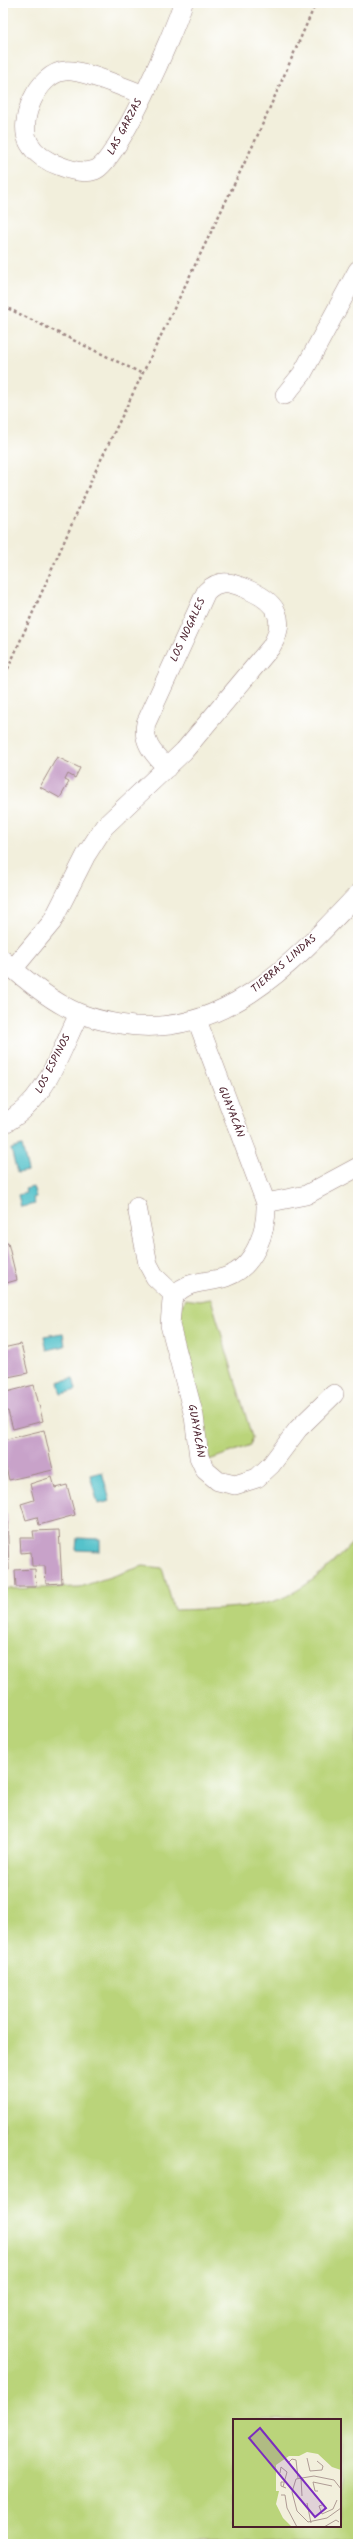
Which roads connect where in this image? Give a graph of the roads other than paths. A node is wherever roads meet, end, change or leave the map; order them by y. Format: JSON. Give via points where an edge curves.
{"nodes":[{"id":1,"x":183,"y":3,"type":"edge"},
{"id":2,"x":142,"y":94,"type":"junction"},
{"id":3,"x":358,"y":270,"type":"edge"},
{"id":4,"x":285,"y":395,"type":"dead end"},
{"id":5,"x":167,"y":768,"type":"junction"},
{"id":6,"x":358,"y":894,"type":"edge"},
{"id":7,"x":8,"y":964,"type":"edge"},
{"id":8,"x":79,"y":1014,"type":"junction"},
{"id":9,"x":197,"y":1020,"type":"junction"},
{"id":10,"x":3,"y":1124,"type":"edge"},
{"id":11,"x":358,"y":1167,"type":"edge"},
{"id":12,"x":266,"y":1203,"type":"junction"},
{"id":13,"x":137,"y":1206,"type":"dead end"},
{"id":14,"x":174,"y":1295,"type":"junction"},
{"id":15,"x":334,"y":1394,"type":"dead end"}],
"edges":[{"from":1,"to":2,"type":"street","name":"LAS GARZAS","via":[[170,40]]},
{"from":2,"to":2,"type":"street","name":"LAS GARZAS","via":[[73,71],[54,73],[42,82],[35,95],[26,122],[26,136],[34,150],[54,164],[80,171],[96,170],[117,147]]},
{"from":3,"to":4,"type":"street","via":[[302,374]]},
{"from":5,"to":5,"type":"street","name":"LOS NOGALES","via":[[275,640],[279,630],[277,613],[263,596],[228,582],[215,585],[206,592],[146,723],[145,740]]},
{"from":5,"to":7,"type":"street","name":"LOS NOGALES","via":[[114,816],[101,832],[86,855],[52,922]]},
{"from":6,"to":9,"type":"street","name":"TIERRAS LINDAS","via":[[316,938],[261,986],[226,1008]]},
{"from":7,"to":8,"type":"street","name":"TIERRAS LINDAS","via":[[52,999]]},
{"from":8,"to":9,"type":"street","name":"TIERRAS LINDAS","via":[[112,1022],[151,1027]]},
{"from":8,"to":10,"type":"street","name":"LOS ESPINOS","via":[[42,1090],[24,1110]]},
{"from":9,"to":12,"type":"street","name":"GUAYACÁN"},
{"from":11,"to":12,"type":"street","via":[[306,1195]]},
{"from":12,"to":14,"type":"street","name":"GUAYACÁN","via":[[262,1235],[257,1248],[242,1267],[225,1277],[185,1286]]},
{"from":13,"to":14,"type":"street","via":[[148,1264],[155,1277]]},
{"from":14,"to":15,"type":"street","name":"GUAYACÁN","via":[[170,1308],[170,1324],[191,1403],[199,1458],[206,1470],[218,1481],[235,1485],[257,1478],[271,1465],[298,1429]]}]}
